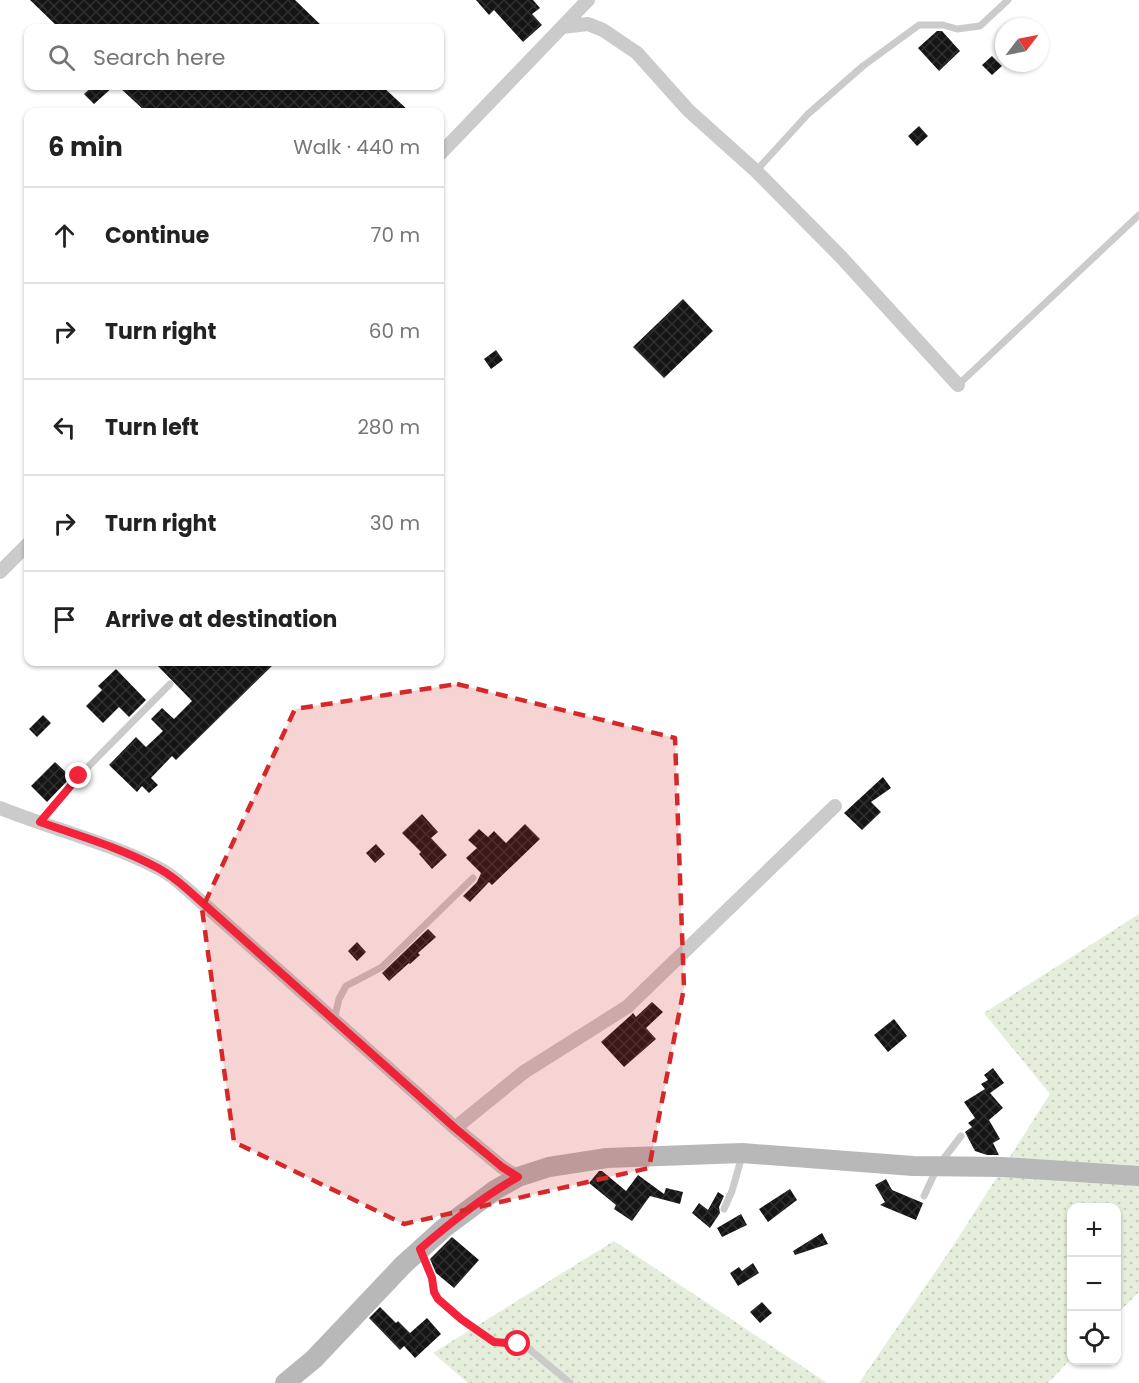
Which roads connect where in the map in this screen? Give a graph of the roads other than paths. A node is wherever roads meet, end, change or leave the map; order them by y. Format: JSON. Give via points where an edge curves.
{"nodes":[{"id":1,"x":588,"y":0,"type":"edge"},
{"id":2,"x":1008,"y":0,"type":"edge"},
{"id":3,"x":576,"y":6,"type":"edge"},
{"id":4,"x":562,"y":27,"type":"junction"},
{"id":5,"x":444,"y":150,"type":"edge"},
{"id":6,"x":756,"y":171,"type":"junction"},
{"id":7,"x":1139,"y":215,"type":"edge"},
{"id":8,"x":958,"y":385,"type":"joint"},
{"id":9,"x":24,"y":548,"type":"edge"},
{"id":10,"x":0,"y":572,"type":"edge"},
{"id":11,"x":170,"y":684,"type":"dead end"},
{"id":12,"x":835,"y":806,"type":"dead end"},
{"id":13,"x":0,"y":808,"type":"edge"},
{"id":14,"x":40,"y":822,"type":"junction"},
{"id":15,"x":473,"y":878,"type":"dead end"},
{"id":16,"x":334,"y":1020,"type":"junction"},
{"id":17,"x":455,"y":1128,"type":"junction"},
{"id":18,"x":961,"y":1136,"type":"dead end"},
{"id":19,"x":742,"y":1153,"type":"junction"},
{"id":20,"x":938,"y":1166,"type":"junction"},
{"id":21,"x":1139,"y":1176,"type":"edge"},
{"id":22,"x":518,"y":1177,"type":"junction"},
{"id":23,"x":924,"y":1196,"type":"dead end"},
{"id":24,"x":724,"y":1209,"type":"dead end"},
{"id":25,"x":420,"y":1249,"type":"junction"},
{"id":26,"x":285,"y":1383,"type":"edge"},
{"id":27,"x":570,"y":1383,"type":"edge"}],
"edges":[{"from":1,"to":3,"type":"street"},
{"from":2,"to":6,"type":"lane","via":[[980,26],[957,29],[919,25],[816,107]]},
{"from":3,"to":4,"type":"street"},
{"from":4,"to":5,"type":"street"},
{"from":4,"to":6,"type":"street","via":[[588,24],[637,53],[688,110]]},
{"from":6,"to":8,"type":"street"},
{"from":7,"to":8,"type":"lane"},
{"from":9,"to":10,"type":"street"},
{"from":11,"to":14,"type":"lane","via":[[79,776]]},
{"from":12,"to":17,"type":"street","via":[[627,1006],[524,1072]]},
{"from":13,"to":14,"type":"street"},
{"from":14,"to":16,"type":"street","via":[[159,868]]},
{"from":15,"to":16,"type":"lane","via":[[382,967],[346,986]]},
{"from":16,"to":17,"type":"street"},
{"from":17,"to":22,"type":"street"},
{"from":18,"to":20,"type":"lane"},
{"from":19,"to":20,"type":"street"},
{"from":19,"to":22,"type":"street","via":[[607,1158],[549,1167]]},
{"from":19,"to":24,"type":"lane"},
{"from":20,"to":21,"type":"street"},
{"from":20,"to":23,"type":"lane"},
{"from":22,"to":25,"type":"street"},
{"from":25,"to":26,"type":"street","via":[[314,1359]]},
{"from":25,"to":27,"type":"lane","via":[[438,1299],[494,1342],[528,1348]]}]}
